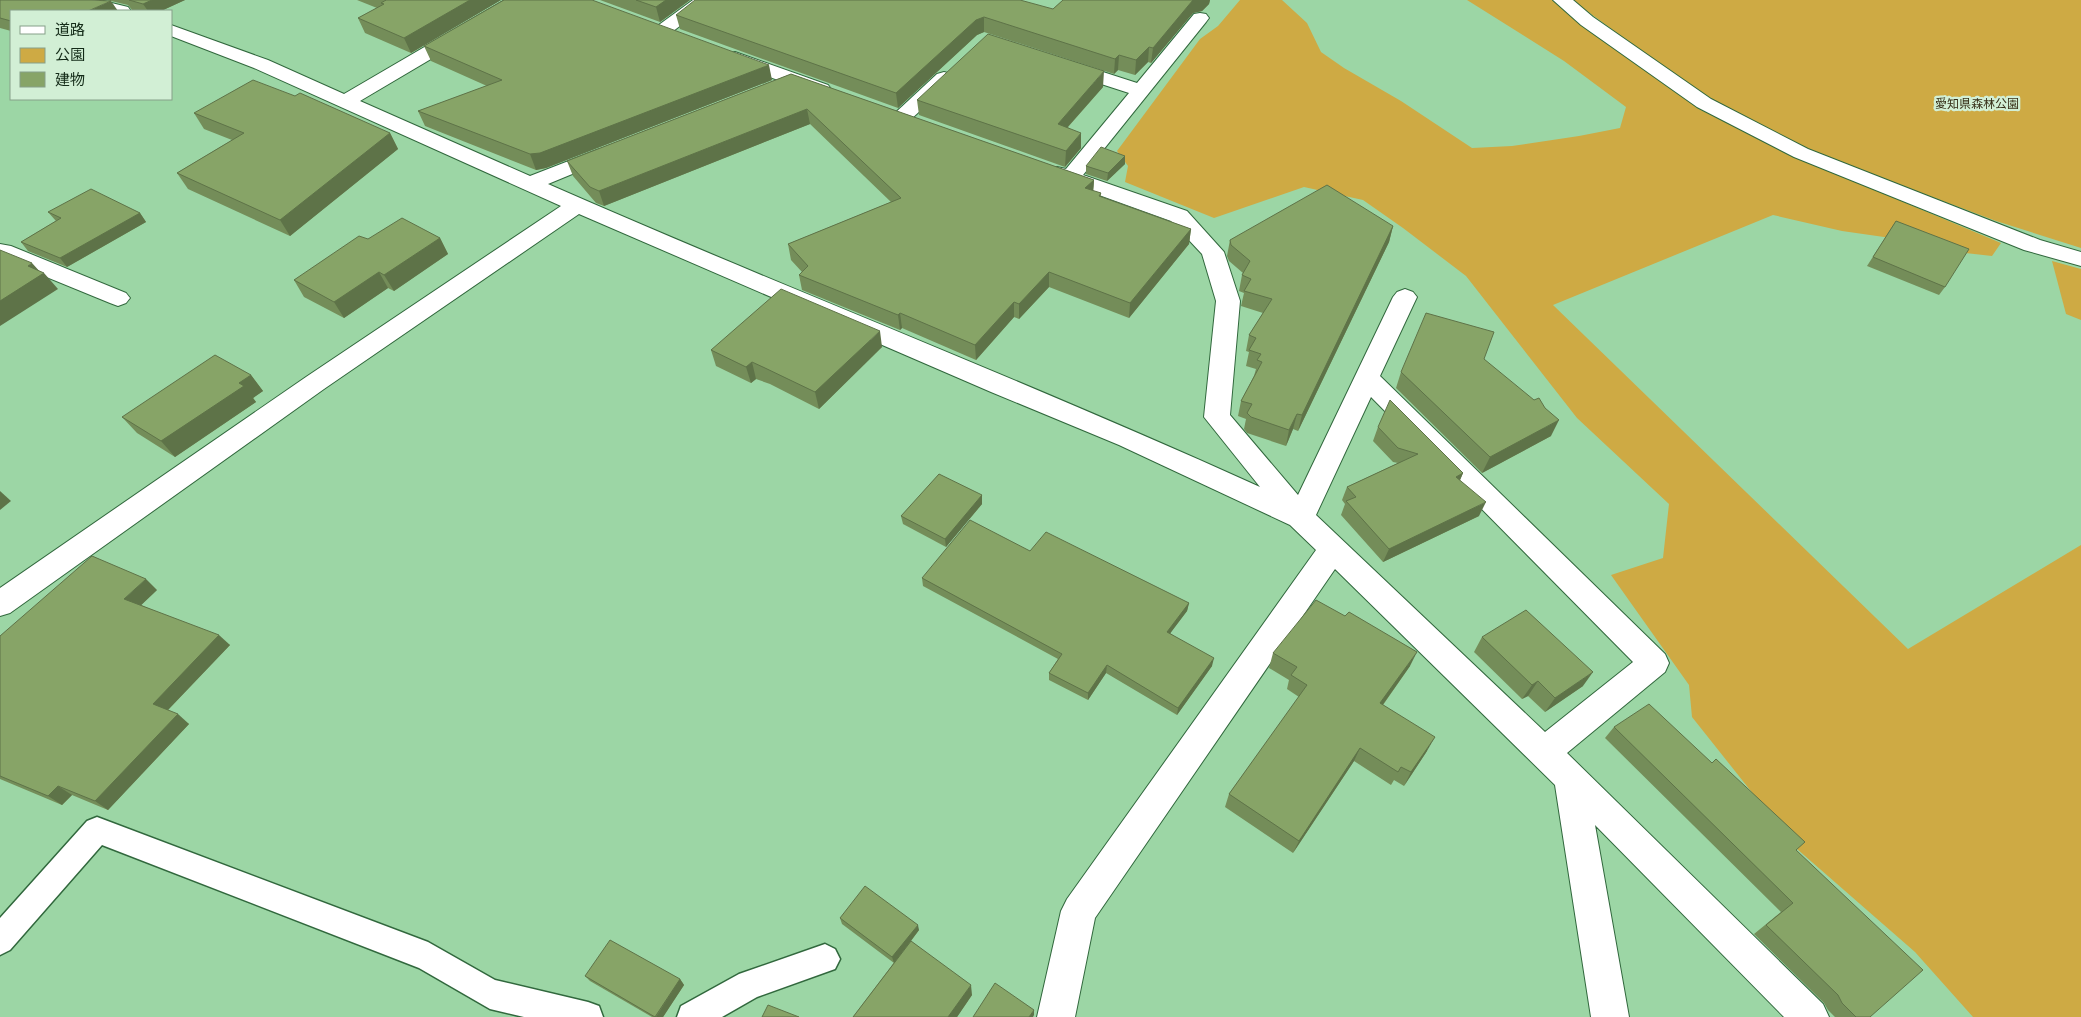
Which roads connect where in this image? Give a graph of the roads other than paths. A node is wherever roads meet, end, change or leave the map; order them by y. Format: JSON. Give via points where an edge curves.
{"nodes":[{"id":1,"x":77,"y":0,"type":"edge"},
{"id":2,"x":130,"y":0,"type":"edge"},
{"id":3,"x":518,"y":0,"type":"edge"},
{"id":4,"x":705,"y":0,"type":"edge"},
{"id":5,"x":1562,"y":0,"type":"edge"},
{"id":6,"x":118,"y":10,"type":"edge"},
{"id":7,"x":1200,"y":18,"type":"dead end"},
{"id":8,"x":172,"y":30,"type":"edge"},
{"id":9,"x":689,"y":41,"type":"edge"},
{"id":10,"x":715,"y":50,"type":"edge"},
{"id":11,"x":1049,"y":61,"type":"edge"},
{"id":12,"x":957,"y":66,"type":"edge"},
{"id":13,"x":794,"y":80,"type":"junction"},
{"id":14,"x":766,"y":90,"type":"edge"},
{"id":15,"x":1141,"y":91,"type":"junction"},
{"id":16,"x":838,"y":96,"type":"edge"},
{"id":17,"x":344,"y":102,"type":"junction"},
{"id":18,"x":901,"y":118,"type":"edge"},
{"id":19,"x":620,"y":148,"type":"edge"},
{"id":20,"x":1042,"y":168,"type":"edge"},
{"id":21,"x":1070,"y":178,"type":"junction"},
{"id":22,"x":529,"y":184,"type":"junction"},
{"id":23,"x":577,"y":205,"type":"junction"},
{"id":24,"x":0,"y":251,"type":"edge"},
{"id":25,"x":2081,"y":259,"type":"edge"},
{"id":26,"x":1405,"y":297,"type":"dead end"},
{"id":27,"x":118,"y":298,"type":"dead end"},
{"id":28,"x":1367,"y":378,"type":"junction"},
{"id":29,"x":1301,"y":518,"type":"junction"},
{"id":30,"x":1334,"y":549,"type":"junction"},
{"id":31,"x":0,"y":604,"type":"edge"},
{"id":32,"x":1544,"y":752,"type":"junction"},
{"id":33,"x":1570,"y":778,"type":"junction"},
{"id":34,"x":0,"y":940,"type":"edge"},
{"id":35,"x":825,"y":959,"type":"dead end"},
{"id":36,"x":588,"y":1017,"type":"edge"},
{"id":37,"x":692,"y":1017,"type":"edge"},
{"id":38,"x":1056,"y":1017,"type":"edge"},
{"id":39,"x":1610,"y":1017,"type":"edge"},
{"id":40,"x":1810,"y":1017,"type":"edge"}],
"edges":[{"from":1,"to":6,"type":"street"},
{"from":2,"to":6,"type":"street"},
{"from":3,"to":17,"type":"street"},
{"from":4,"to":9,"type":"street","via":[[653,27]]},
{"from":5,"to":25,"type":"street","via":[[1704,103],[1801,153],[2032,245]]},
{"from":7,"to":15,"type":"street"},
{"from":8,"to":17,"type":"street","via":[[261,64]]},
{"from":10,"to":13,"type":"street"},
{"from":11,"to":15,"type":"street"},
{"from":12,"to":18,"type":"street"},
{"from":13,"to":14,"type":"street"},
{"from":13,"to":16,"type":"street"},
{"from":15,"to":21,"type":"street"},
{"from":17,"to":22,"type":"street"},
{"from":19,"to":22,"type":"street"},
{"from":20,"to":21,"type":"street"},
{"from":21,"to":29,"type":"street","via":[[1179,216],[1213,252],[1228,301],[1217,417]]},
{"from":22,"to":23,"type":"street"},
{"from":23,"to":29,"type":"street","via":[[1128,438]]},
{"from":23,"to":31,"type":"street","via":[[315,383]]},
{"from":24,"to":27,"type":"street"},
{"from":26,"to":28,"type":"street"},
{"from":28,"to":29,"type":"street"},
{"from":28,"to":32,"type":"street","via":[[1654,663]]},
{"from":29,"to":30,"type":"street"},
{"from":30,"to":32,"type":"street"},
{"from":30,"to":38,"type":"street","via":[[1079,911]]},
{"from":32,"to":33,"type":"street"},
{"from":33,"to":39,"type":"street"},
{"from":33,"to":40,"type":"street"},
{"from":34,"to":36,"type":"lane","via":[[97,830],[428,958],[490,994]]},
{"from":35,"to":37,"type":"lane","via":[[750,984]]}]}
